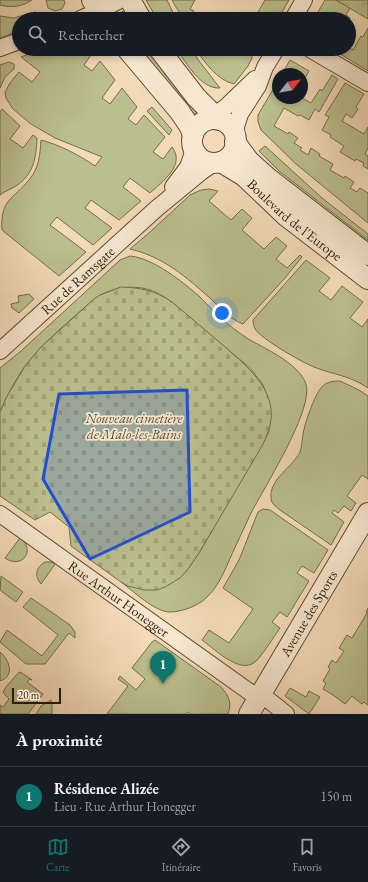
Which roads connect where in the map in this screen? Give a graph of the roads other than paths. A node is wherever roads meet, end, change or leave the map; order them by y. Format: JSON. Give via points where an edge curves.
{"nodes":[{"id":1,"x":120,"y":0,"type":"edge"},
{"id":2,"x":130,"y":0,"type":"edge"},
{"id":3,"x":304,"y":0,"type":"edge"},
{"id":4,"x":99,"y":10,"type":"edge"},
{"id":5,"x":137,"y":12,"type":"edge"},
{"id":6,"x":297,"y":12,"type":"edge"},
{"id":7,"x":12,"y":44,"type":"edge"},
{"id":8,"x":0,"y":48,"type":"edge"},
{"id":9,"x":133,"y":56,"type":"edge"},
{"id":10,"x":164,"y":56,"type":"edge"},
{"id":11,"x":272,"y":56,"type":"edge"},
{"id":12,"x":322,"y":56,"type":"edge"},
{"id":13,"x":265,"y":67,"type":"junction"},
{"id":14,"x":368,"y":83,"type":"edge"},
{"id":15,"x":222,"y":126,"type":"junction"},
{"id":16,"x":194,"y":142,"type":"junction"},
{"id":17,"x":218,"y":162,"type":"junction"},
{"id":18,"x":156,"y":209,"type":"junction"},
{"id":19,"x":368,"y":255,"type":"edge"},
{"id":20,"x":368,"y":279,"type":"edge"},
{"id":21,"x":0,"y":351,"type":"edge"},
{"id":22,"x":368,"y":513,"type":"edge"},
{"id":23,"x":0,"y":514,"type":"edge"},
{"id":24,"x":256,"y":702,"type":"edge"},
{"id":25,"x":286,"y":714,"type":"edge"}],
"edges":[{"from":1,"to":4,"type":"street"},
{"from":2,"to":5,"type":"street"},
{"from":3,"to":6,"type":"street"},
{"from":7,"to":8,"type":"street"},
{"from":9,"to":16,"type":"street","via":[[180,112],[190,127]]},
{"from":10,"to":15,"type":"street","name":"Boulevard de l'Europe","via":[[191,92]]},
{"from":11,"to":13,"type":"street"},
{"from":12,"to":14,"type":"street"},
{"from":13,"to":15,"type":"street","via":[[231,102]]},
{"from":13,"to":15,"type":"street","via":[[258,86],[240,114]]},
{"from":15,"to":16,"type":"street","via":[[199,125]]},
{"from":15,"to":17,"type":"street","via":[[232,154]]},
{"from":15,"to":19,"type":"street","name":"Boulevard de l'Europe","via":[[249,161],[268,178]]},
{"from":16,"to":17,"type":"street","via":[[202,160]]},
{"from":16,"to":18,"type":"street","name":"Rue de Ramsgate","via":[[192,158],[185,172]]},
{"from":17,"to":18,"type":"street","name":"Rue de Ramsgate","via":[[201,172]]},
{"from":17,"to":20,"type":"street","name":"Boulevard de l'Europe","via":[[244,176],[292,221]]},
{"from":18,"to":21,"type":"street","name":"Rue de Ramsgate"},
{"from":22,"to":24,"type":"street","name":"Avenue des Sports"},
{"from":23,"to":24,"type":"street","name":"Rue Arthur Honegger"},
{"from":24,"to":25,"type":"street","name":"Rue Arthur Honegger"}]}
